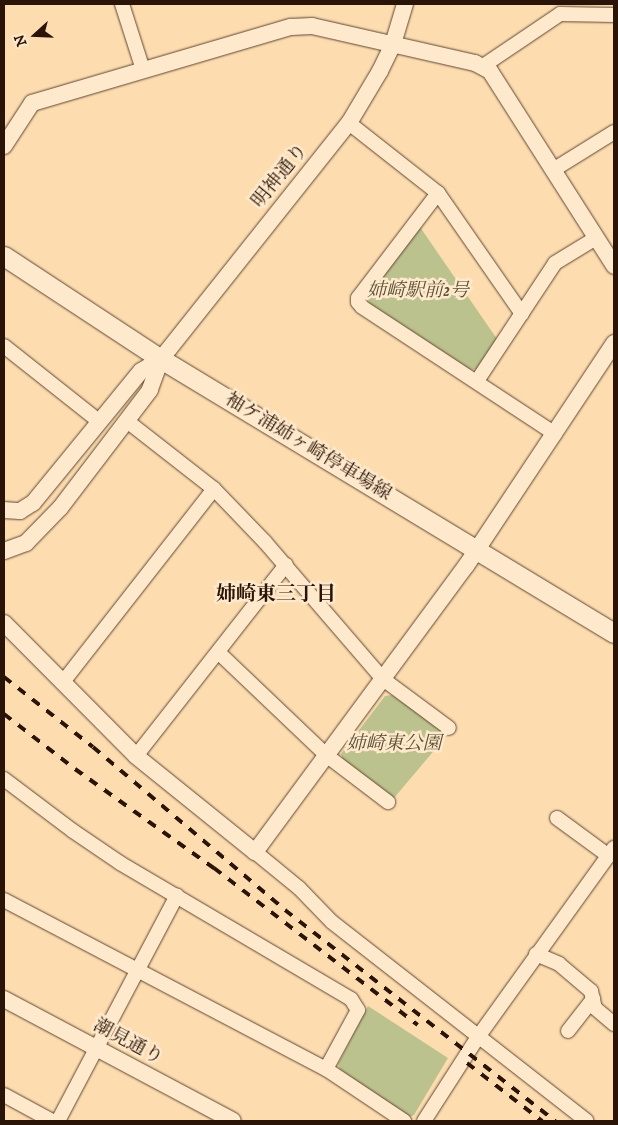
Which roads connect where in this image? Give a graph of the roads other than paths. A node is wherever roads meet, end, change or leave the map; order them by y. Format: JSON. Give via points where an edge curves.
{"nodes":[{"id":1,"x":122,"y":4,"type":"edge"},
{"id":2,"x":405,"y":4,"type":"edge"},
{"id":3,"x":560,"y":9,"type":"edge"},
{"id":4,"x":614,"y":15,"type":"edge"},
{"id":5,"x":393,"y":44,"type":"junction"},
{"id":6,"x":483,"y":66,"type":"junction"},
{"id":7,"x":143,"y":70,"type":"junction"},
{"id":8,"x":349,"y":123,"type":"junction"},
{"id":9,"x":614,"y":132,"type":"edge"},
{"id":10,"x":4,"y":146,"type":"edge"},
{"id":11,"x":553,"y":170,"type":"junction"},
{"id":12,"x":438,"y":193,"type":"junction"},
{"id":13,"x":596,"y":238,"type":"junction"},
{"id":14,"x":4,"y":256,"type":"edge"},
{"id":15,"x":614,"y":266,"type":"edge"},
{"id":16,"x":522,"y":314,"type":"junction"},
{"id":17,"x":614,"y":343,"type":"edge"},
{"id":18,"x":4,"y":346,"type":"edge"},
{"id":19,"x":161,"y":359,"type":"junction"},
{"id":20,"x":477,"y":381,"type":"junction"},
{"id":21,"x":127,"y":421,"type":"junction"},
{"id":22,"x":100,"y":422,"type":"junction"},
{"id":23,"x":555,"y":434,"type":"junction"},
{"id":24,"x":214,"y":489,"type":"junction"},
{"id":25,"x":4,"y":510,"type":"edge"},
{"id":26,"x":478,"y":550,"type":"junction"},
{"id":27,"x":4,"y":551,"type":"edge"},
{"id":28,"x":286,"y":565,"type":"junction"},
{"id":29,"x":4,"y":623,"type":"edge"},
{"id":30,"x":614,"y":633,"type":"edge"},
{"id":31,"x":218,"y":652,"type":"junction"},
{"id":32,"x":383,"y":679,"type":"junction"},
{"id":33,"x":63,"y":682,"type":"junction"},
{"id":34,"x":449,"y":728,"type":"dead end"},
{"id":35,"x":326,"y":755,"type":"junction"},
{"id":36,"x":136,"y":756,"type":"junction"},
{"id":37,"x":4,"y":779,"type":"edge"},
{"id":38,"x":388,"y":802,"type":"dead end"},
{"id":39,"x":557,"y":818,"type":"dead end"},
{"id":40,"x":255,"y":852,"type":"junction"},
{"id":41,"x":612,"y":852,"type":"edge"},
{"id":42,"x":177,"y":895,"type":"junction"},
{"id":43,"x":4,"y":900,"type":"edge"},
{"id":44,"x":536,"y":954,"type":"junction"},
{"id":45,"x":137,"y":972,"type":"junction"},
{"id":46,"x":593,"y":998,"type":"junction"},
{"id":47,"x":4,"y":999,"type":"edge"},
{"id":48,"x":614,"y":1024,"type":"edge"},
{"id":49,"x":568,"y":1031,"type":"dead end"},
{"id":50,"x":478,"y":1037,"type":"junction"},
{"id":51,"x":96,"y":1047,"type":"junction"},
{"id":52,"x":326,"y":1069,"type":"junction"},
{"id":53,"x":4,"y":1095,"type":"edge"},
{"id":54,"x":52,"y":1121,"type":"edge"},
{"id":55,"x":58,"y":1121,"type":"edge"},
{"id":56,"x":233,"y":1121,"type":"edge"},
{"id":57,"x":404,"y":1121,"type":"edge"},
{"id":58,"x":424,"y":1121,"type":"edge"},
{"id":59,"x":587,"y":1121,"type":"edge"}],
"edges":[{"from":1,"to":7,"type":"street"},
{"from":2,"to":5,"type":"street","name":"明神通り"},
{"from":3,"to":4,"type":"street"},
{"from":3,"to":6,"type":"street"},
{"from":5,"to":6,"type":"street"},
{"from":5,"to":7,"type":"street","via":[[302,25]]},
{"from":5,"to":8,"type":"street","name":"明神通り","via":[[366,98]]},
{"from":6,"to":11,"type":"street","via":[[490,71]]},
{"from":7,"to":10,"type":"street","via":[[32,103]]},
{"from":8,"to":12,"type":"street"},
{"from":8,"to":19,"type":"street","name":"明神通り"},
{"from":9,"to":11,"type":"street"},
{"from":11,"to":13,"type":"street"},
{"from":12,"to":16,"type":"street"},
{"from":12,"to":20,"type":"street","via":[[358,302]]},
{"from":13,"to":15,"type":"street"},
{"from":13,"to":16,"type":"street","via":[[555,263]]},
{"from":14,"to":19,"type":"main road","name":"袖ケ浦姉ヶ崎停車場線"},
{"from":16,"to":20,"type":"street"},
{"from":17,"to":23,"type":"street"},
{"from":18,"to":22,"type":"street"},
{"from":19,"to":21,"type":"street","name":"明神通り","via":[[154,382]]},
{"from":19,"to":22,"type":"street","name":"明神通り","via":[[141,371]]},
{"from":19,"to":26,"type":"main road","name":"袖ケ浦姉ヶ崎停車場線"},
{"from":20,"to":23,"type":"street"},
{"from":21,"to":24,"type":"street"},
{"from":21,"to":27,"type":"street","name":"明神通り","via":[[36,535],[16,549]]},
{"from":22,"to":25,"type":"street","name":"明神通り","via":[[42,494],[20,512]]},
{"from":23,"to":26,"type":"street"},
{"from":24,"to":28,"type":"street"},
{"from":24,"to":33,"type":"street"},
{"from":26,"to":30,"type":"main road","name":"袖ケ浦姉ヶ崎停車場線"},
{"from":26,"to":32,"type":"street"},
{"from":28,"to":31,"type":"street"},
{"from":28,"to":32,"type":"street"},
{"from":29,"to":33,"type":"street"},
{"from":31,"to":35,"type":"street"},
{"from":31,"to":36,"type":"street"},
{"from":32,"to":34,"type":"street"},
{"from":32,"to":35,"type":"street"},
{"from":33,"to":36,"type":"street"},
{"from":35,"to":38,"type":"street"},
{"from":35,"to":40,"type":"street"},
{"from":36,"to":40,"type":"street"},
{"from":37,"to":42,"type":"street","via":[[120,863]]},
{"from":39,"to":41,"type":"street"},
{"from":40,"to":50,"type":"street","via":[[300,888],[332,922]]},
{"from":41,"to":44,"type":"street"},
{"from":42,"to":45,"type":"street"},
{"from":42,"to":52,"type":"street","via":[[357,1004],[358,1010]]},
{"from":43,"to":45,"type":"street"},
{"from":44,"to":46,"type":"street","via":[[559,964],[591,991]]},
{"from":44,"to":50,"type":"street"},
{"from":45,"to":51,"type":"street"},
{"from":45,"to":52,"type":"street"},
{"from":46,"to":48,"type":"street","via":[[595,1008]]},
{"from":46,"to":49,"type":"street"},
{"from":47,"to":51,"type":"street","name":"潮見通り"},
{"from":50,"to":58,"type":"street"},
{"from":50,"to":59,"type":"street"},
{"from":51,"to":55,"type":"street"},
{"from":51,"to":56,"type":"street","name":"潮見通り"},
{"from":52,"to":57,"type":"street"},
{"from":53,"to":54,"type":"street"}]}
